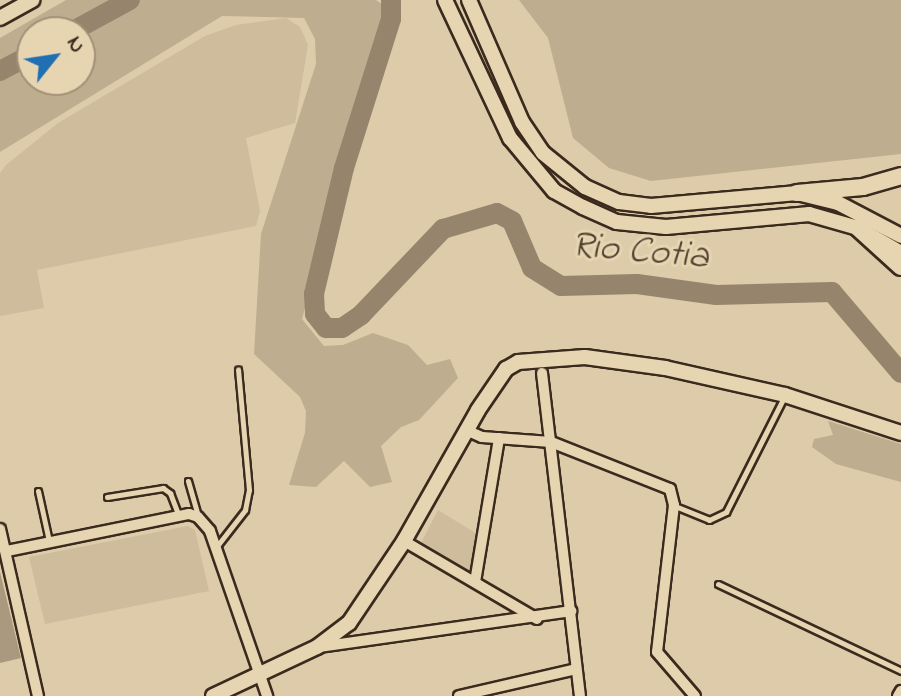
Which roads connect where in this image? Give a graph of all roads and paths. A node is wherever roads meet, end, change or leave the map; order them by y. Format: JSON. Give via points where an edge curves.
{"nodes":[{"id":1,"x":32,"y":0,"type":"edge"},
{"id":2,"x":445,"y":0,"type":"edge"},
{"id":3,"x":469,"y":0,"type":"edge"},
{"id":4,"x":0,"y":18,"type":"edge"},
{"id":5,"x":901,"y":176,"type":"edge"},
{"id":6,"x":797,"y":193,"type":"junction"},
{"id":7,"x":858,"y":228,"type":"junction"},
{"id":8,"x":901,"y":236,"type":"edge"},
{"id":9,"x":901,"y":253,"type":"edge"},
{"id":10,"x":901,"y":267,"type":"edge"},
{"id":11,"x":238,"y":369,"type":"dead end"},
{"id":12,"x":542,"y":373,"type":"dead end"},
{"id":13,"x":785,"y":395,"type":"junction"},
{"id":14,"x":466,"y":430,"type":"junction"},
{"id":15,"x":901,"y":433,"type":"edge"},
{"id":16,"x":499,"y":438,"type":"junction"},
{"id":17,"x":551,"y":442,"type":"junction"},
{"id":18,"x":188,"y":481,"type":"dead end"},
{"id":19,"x":38,"y":491,"type":"dead end"},
{"id":20,"x":107,"y":497,"type":"dead end"},
{"id":21,"x":674,"y":505,"type":"junction"},
{"id":22,"x":188,"y":515,"type":"junction"},
{"id":23,"x":1,"y":534,"type":"edge"},
{"id":24,"x":49,"y":541,"type":"junction"},
{"id":25,"x":404,"y":541,"type":"junction"},
{"id":26,"x":216,"y":547,"type":"junction"},
{"id":27,"x":7,"y":551,"type":"junction"},
{"id":28,"x":475,"y":582,"type":"junction"},
{"id":29,"x":718,"y":584,"type":"dead end"},
{"id":30,"x":571,"y":611,"type":"junction"},
{"id":31,"x":537,"y":619,"type":"junction"},
{"id":32,"x":317,"y":647,"type":"junction"},
{"id":33,"x":576,"y":669,"type":"junction"},
{"id":34,"x":901,"y":671,"type":"edge"},
{"id":35,"x":259,"y":673,"type":"junction"},
{"id":36,"x":684,"y":691,"type":"edge"},
{"id":37,"x":38,"y":696,"type":"edge"},
{"id":38,"x":213,"y":696,"type":"edge"},
{"id":39,"x":267,"y":696,"type":"edge"},
{"id":40,"x":462,"y":696,"type":"edge"},
{"id":41,"x":580,"y":696,"type":"edge"},
{"id":42,"x":695,"y":696,"type":"edge"}],
"edges":[{"from":1,"to":4,"type":"main road"},
{"from":2,"to":7,"type":"main road","via":[[510,138],[546,183],[583,207],[636,225],[690,226],[787,213]]},
{"from":3,"to":6,"type":"main road","via":[[522,122],[543,153],[585,187],[619,202],[651,206]]},
{"from":5,"to":6,"type":"main road","via":[[863,187]]},
{"from":6,"to":8,"type":"main road","via":[[851,209]]},
{"from":7,"to":9,"type":"main road"},
{"from":7,"to":10,"type":"main road"},
{"from":11,"to":26,"type":"lane","via":[[249,490],[245,510]]},
{"from":12,"to":17,"type":"street"},
{"from":13,"to":14,"type":"main road","via":[[665,368],[537,357],[506,369]]},
{"from":13,"to":15,"type":"main road"},
{"from":13,"to":21,"type":"lane","via":[[726,512],[709,520]]},
{"from":14,"to":16,"type":"street"},
{"from":14,"to":25,"type":"main road"},
{"from":16,"to":17,"type":"street"},
{"from":16,"to":28,"type":"street"},
{"from":17,"to":21,"type":"street","via":[[670,489]]},
{"from":17,"to":30,"type":"street"},
{"from":18,"to":22,"type":"lane"},
{"from":19,"to":24,"type":"lane"},
{"from":20,"to":22,"type":"lane","via":[[163,488]]},
{"from":21,"to":36,"type":"street","via":[[657,635],[660,661]]},
{"from":22,"to":24,"type":"street"},
{"from":22,"to":26,"type":"street"},
{"from":23,"to":27,"type":"street"},
{"from":24,"to":27,"type":"street"},
{"from":25,"to":28,"type":"street"},
{"from":25,"to":32,"type":"main road","via":[[359,612]]},
{"from":26,"to":35,"type":"street"},
{"from":27,"to":37,"type":"street"},
{"from":28,"to":31,"type":"street"},
{"from":29,"to":34,"type":"lane"},
{"from":30,"to":31,"type":"street"},
{"from":30,"to":33,"type":"street"},
{"from":31,"to":32,"type":"street"},
{"from":32,"to":35,"type":"main road"},
{"from":33,"to":40,"type":"street"},
{"from":33,"to":41,"type":"street"},
{"from":35,"to":38,"type":"main road"},
{"from":35,"to":39,"type":"street"},
{"from":36,"to":42,"type":"street"}]}
